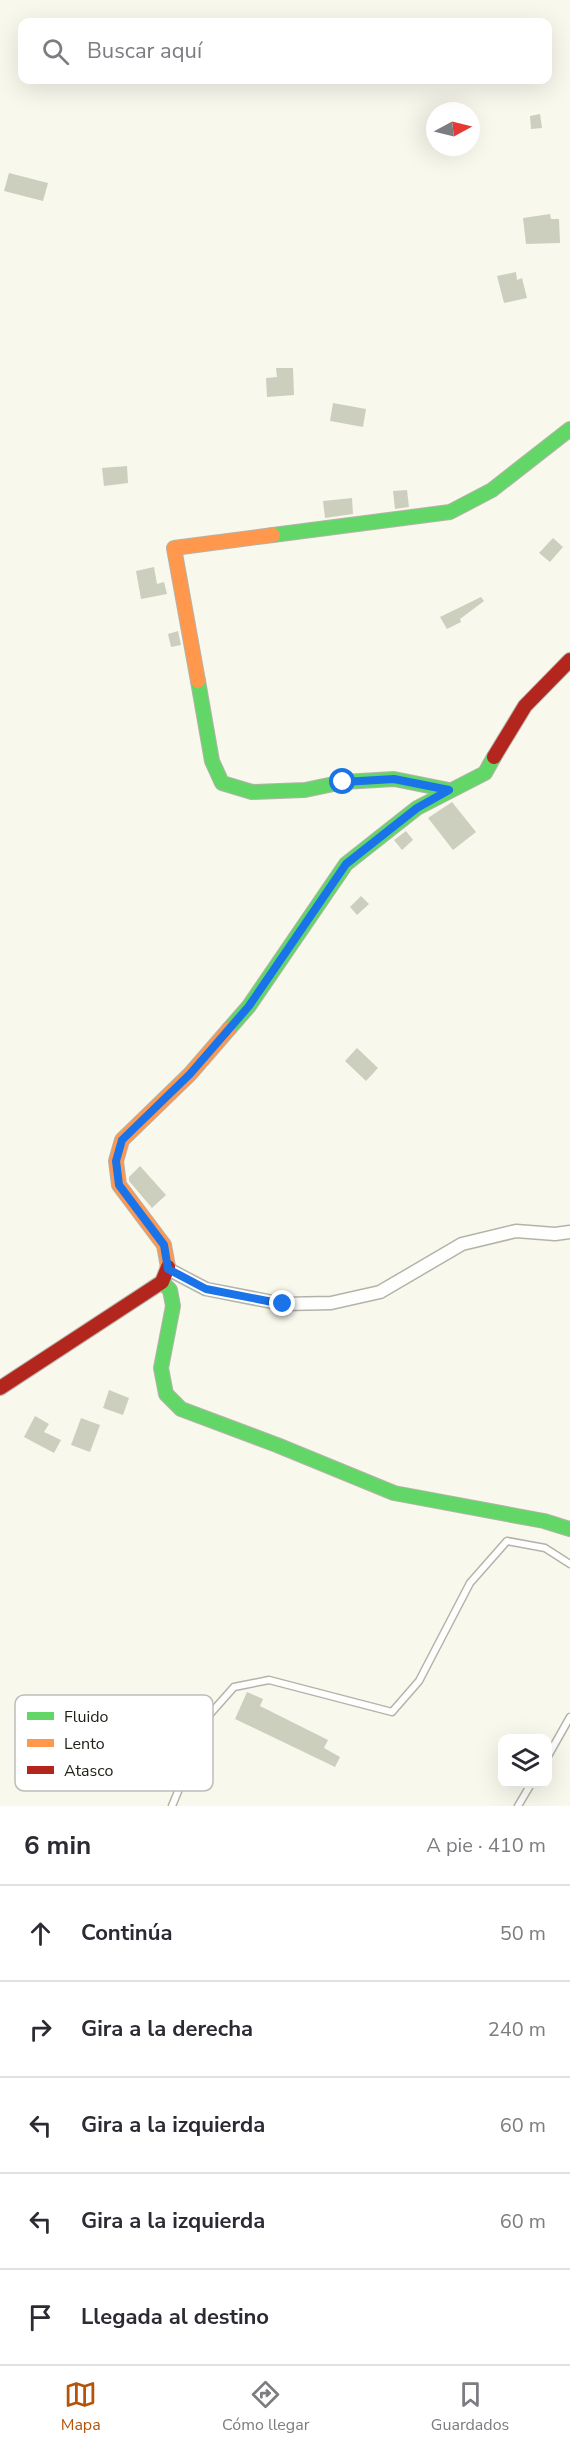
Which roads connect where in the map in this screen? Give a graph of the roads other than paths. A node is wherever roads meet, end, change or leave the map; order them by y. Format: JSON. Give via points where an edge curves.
{"nodes":[{"id":1,"x":570,"y":429,"type":"edge"},
{"id":2,"x":570,"y":660,"type":"edge"},
{"id":3,"x":449,"y":790,"type":"junction"},
{"id":4,"x":570,"y":1232,"type":"edge"},
{"id":5,"x":168,"y":1269,"type":"junction"},
{"id":6,"x":162,"y":1282,"type":"junction"},
{"id":7,"x":0,"y":1388,"type":"edge"},
{"id":8,"x":570,"y":1529,"type":"edge"},
{"id":9,"x":570,"y":1564,"type":"edge"},
{"id":10,"x":213,"y":1711,"type":"edge"},
{"id":11,"x":570,"y":1717,"type":"edge"},
{"id":12,"x":552,"y":1749,"type":"edge"},
{"id":13,"x":529,"y":1788,"type":"edge"},
{"id":14,"x":178,"y":1791,"type":"edge"},
{"id":15,"x":172,"y":1806,"type":"edge"},
{"id":16,"x":518,"y":1806,"type":"edge"}],
"edges":[{"from":1,"to":3,"type":"street","via":[[492,490],[450,512],[174,548],[212,761],[222,783],[252,792],[394,779]]},
{"from":2,"to":3,"type":"street","via":[[525,706],[485,773]]},
{"from":3,"to":5,"type":"street","via":[[417,808],[346,864],[249,1006],[190,1074],[122,1140],[116,1161],[119,1185],[164,1245]]},
{"from":4,"to":5,"type":"street","via":[[516,1231],[462,1244],[380,1292],[331,1303],[283,1304],[206,1289]]},
{"from":5,"to":6,"type":"street"},
{"from":6,"to":7,"type":"street"},
{"from":6,"to":8,"type":"street","via":[[170,1290],[173,1306],[161,1368],[166,1394],[181,1409],[394,1494]]},
{"from":9,"to":10,"type":"lane","via":[[545,1548],[507,1541],[470,1583],[419,1681],[392,1712],[269,1680],[234,1687]]},
{"from":11,"to":12,"type":"lane"},
{"from":13,"to":16,"type":"lane"},
{"from":14,"to":15,"type":"lane"}]}
